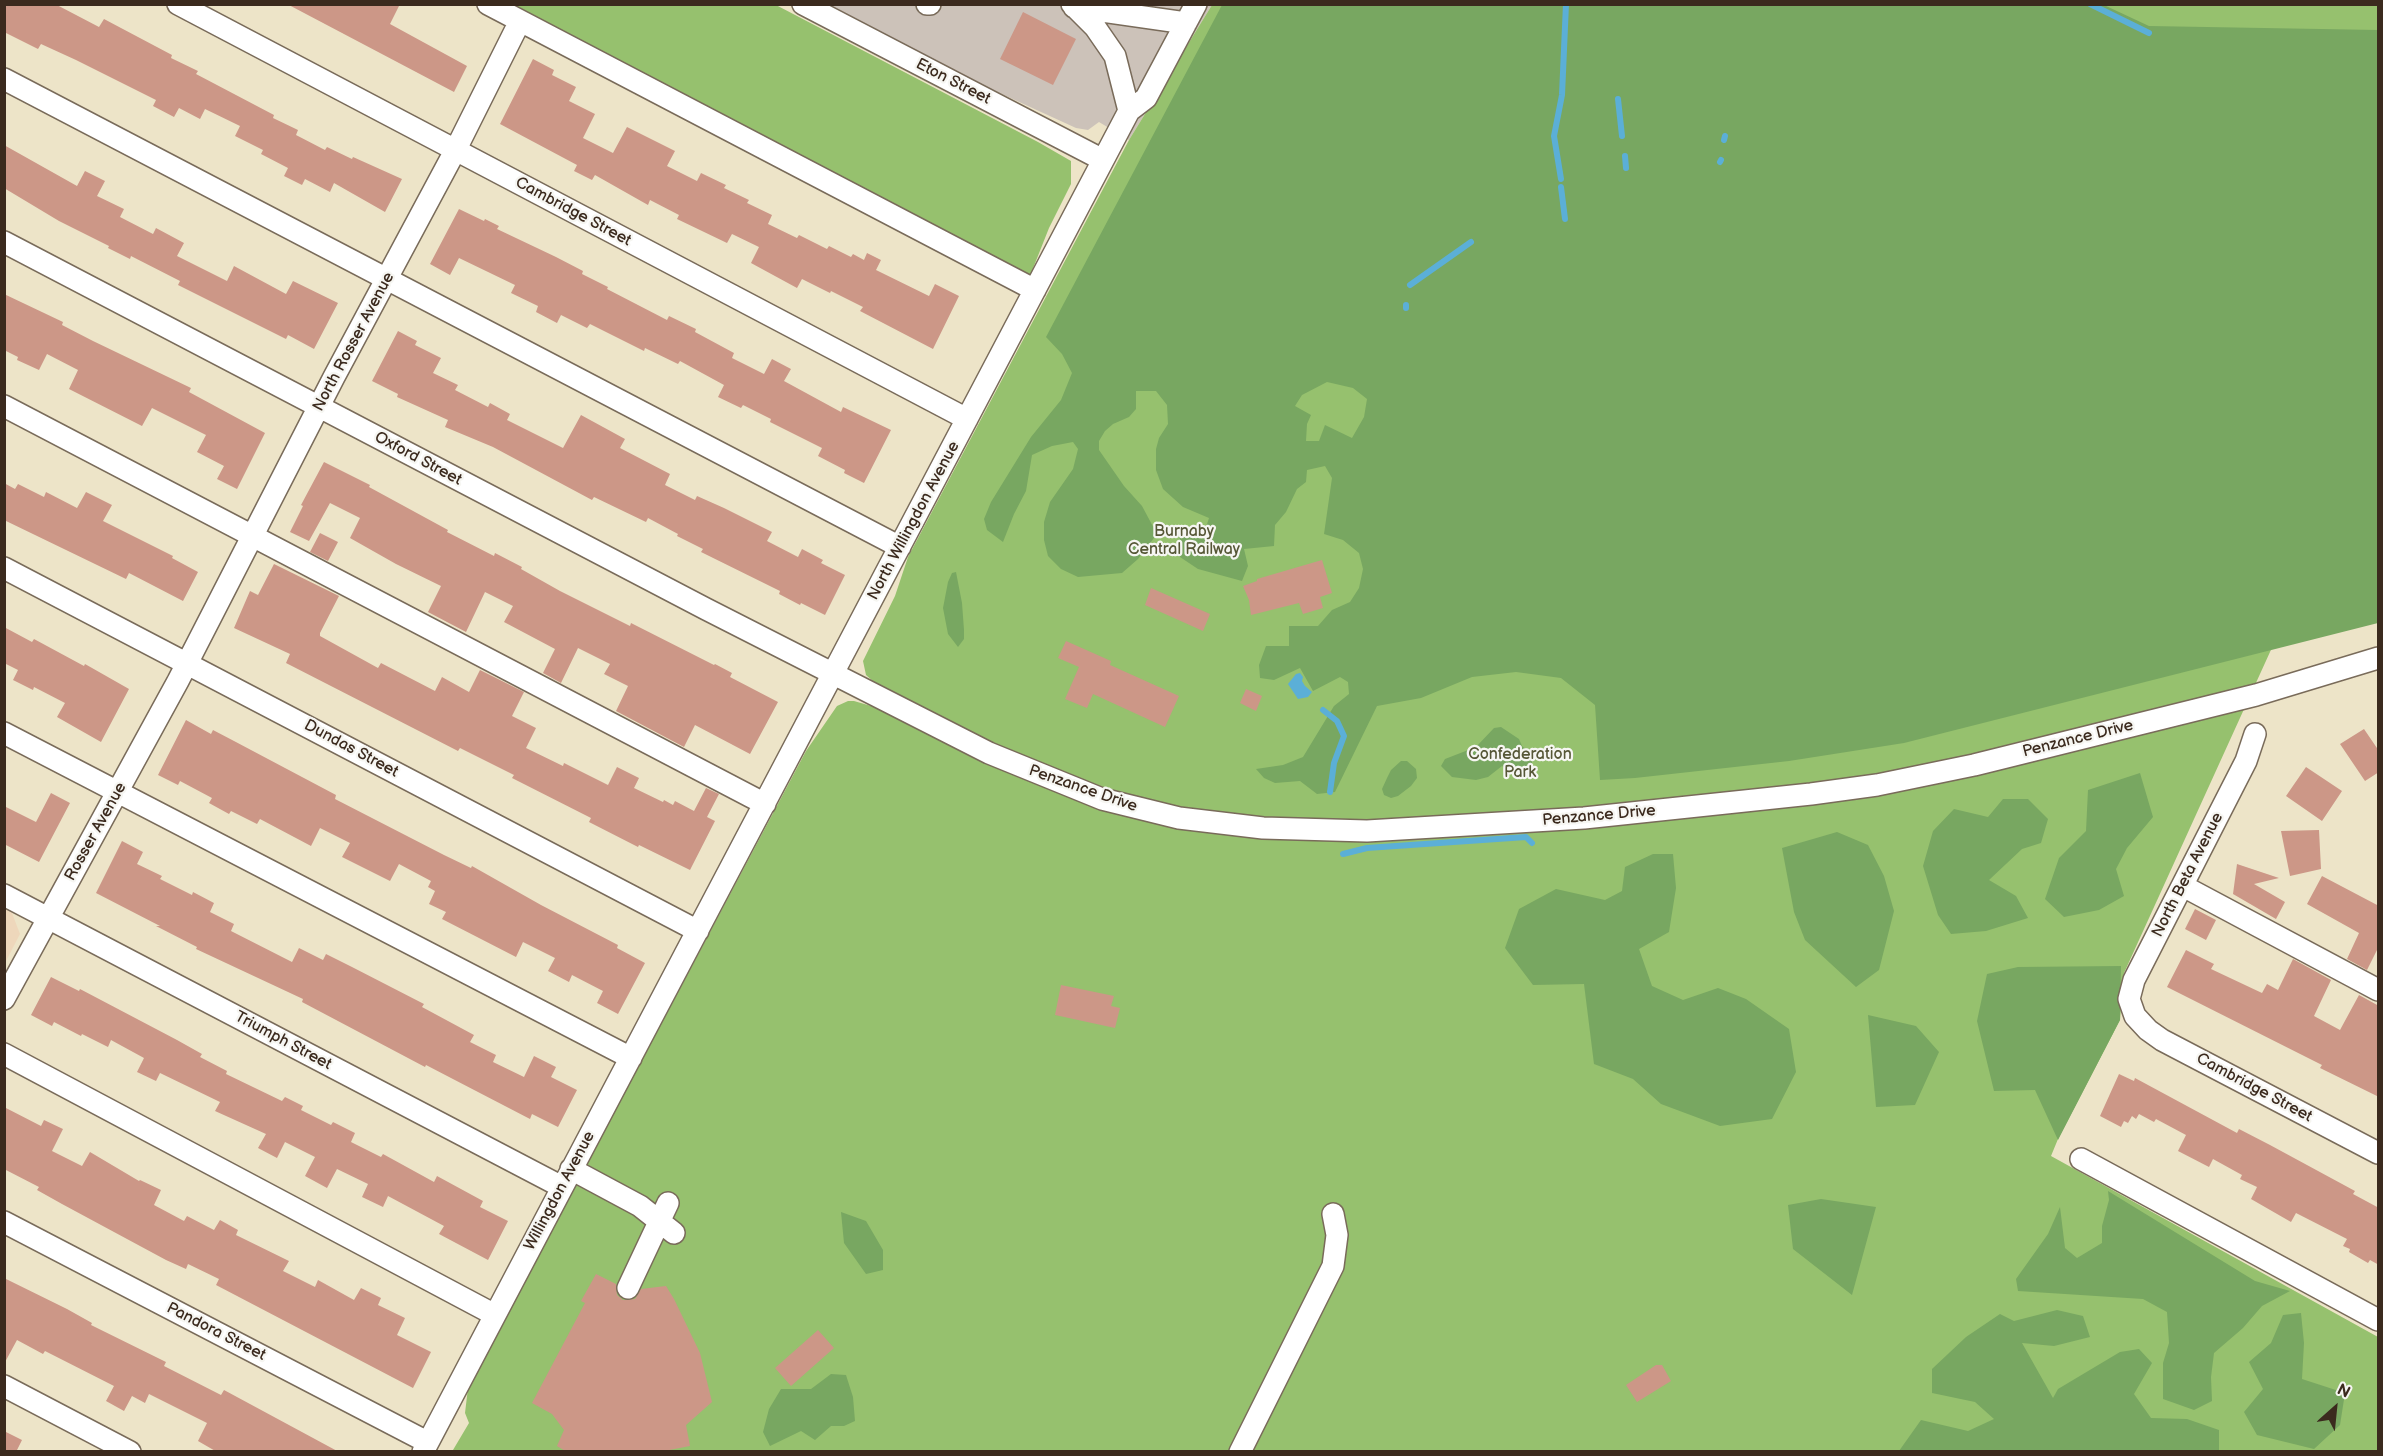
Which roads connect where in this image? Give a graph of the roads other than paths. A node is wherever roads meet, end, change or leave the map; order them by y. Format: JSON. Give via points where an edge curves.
{"nodes":[{"id":1,"x":178,"y":4,"type":"edge"},
{"id":2,"x":488,"y":4,"type":"edge"},
{"id":3,"x":803,"y":4,"type":"edge"},
{"id":4,"x":1196,"y":4,"type":"edge"},
{"id":5,"x":1073,"y":6,"type":"edge"},
{"id":6,"x":1165,"y":12,"type":"edge"},
{"id":7,"x":520,"y":21,"type":"junction"},
{"id":8,"x":1186,"y":23,"type":"junction"},
{"id":9,"x":4,"y":79,"type":"edge"},
{"id":10,"x":1129,"y":111,"type":"junction"},
{"id":11,"x":455,"y":151,"type":"junction"},
{"id":12,"x":1103,"y":160,"type":"junction"},
{"id":13,"x":4,"y":242,"type":"edge"},
{"id":14,"x":388,"y":279,"type":"junction"},
{"id":15,"x":1035,"y":290,"type":"junction"},
{"id":16,"x":4,"y":406,"type":"edge"},
{"id":17,"x":319,"y":406,"type":"junction"},
{"id":18,"x":968,"y":419,"type":"junction"},
{"id":19,"x":253,"y":537,"type":"junction"},
{"id":20,"x":900,"y":547,"type":"junction"},
{"id":21,"x":4,"y":568,"type":"edge"},
{"id":22,"x":2379,"y":658,"type":"edge"},
{"id":23,"x":186,"y":664,"type":"junction"},
{"id":24,"x":833,"y":675,"type":"junction"},
{"id":25,"x":4,"y":734,"type":"edge"},
{"id":26,"x":2255,"y":734,"type":"dead end"},
{"id":27,"x":118,"y":792,"type":"junction"},
{"id":28,"x":765,"y":804,"type":"junction"},
{"id":29,"x":2183,"y":886,"type":"junction"},
{"id":30,"x":4,"y":895,"type":"edge"},
{"id":31,"x":48,"y":918,"type":"junction"},
{"id":32,"x":698,"y":932,"type":"junction"},
{"id":33,"x":2379,"y":990,"type":"edge"},
{"id":34,"x":4,"y":999,"type":"edge"},
{"id":35,"x":2135,"y":1016,"type":"joint"},
{"id":36,"x":4,"y":1054,"type":"edge"},
{"id":37,"x":631,"y":1058,"type":"junction"},
{"id":38,"x":2379,"y":1154,"type":"edge"},
{"id":39,"x":2081,"y":1159,"type":"dead end"},
{"id":40,"x":567,"y":1178,"type":"junction"},
{"id":41,"x":1334,"y":1214,"type":"dead end"},
{"id":42,"x":4,"y":1222,"type":"edge"},
{"id":43,"x":628,"y":1288,"type":"dead end"},
{"id":44,"x":495,"y":1315,"type":"junction"},
{"id":45,"x":2379,"y":1320,"type":"edge"},
{"id":46,"x":4,"y":1386,"type":"edge"},
{"id":47,"x":425,"y":1447,"type":"edge"},
{"id":48,"x":130,"y":1452,"type":"edge"},
{"id":49,"x":1240,"y":1452,"type":"edge"}],
"edges":[{"from":1,"to":11,"type":"street","name":"Cambridge Street"},
{"from":2,"to":7,"type":"street"},
{"from":3,"to":12,"type":"street","name":"Eton Street"},
{"from":4,"to":8,"type":"street","name":"North Willingdon Avenue"},
{"from":5,"to":6,"type":"street"},
{"from":5,"to":10,"type":"street","via":[[1095,27],[1115,56]]},
{"from":6,"to":8,"type":"street"},
{"from":7,"to":11,"type":"street","name":"North Rosser Avenue"},
{"from":7,"to":15,"type":"street"},
{"from":8,"to":10,"type":"street","name":"North Willingdon Avenue","via":[[1146,98]]},
{"from":9,"to":14,"type":"street"},
{"from":10,"to":12,"type":"street","name":"North Willingdon Avenue"},
{"from":11,"to":14,"type":"street","name":"North Rosser Avenue"},
{"from":11,"to":18,"type":"street","name":"Cambridge Street"},
{"from":12,"to":15,"type":"street","name":"North Willingdon Avenue"},
{"from":13,"to":17,"type":"street","name":"Oxford Street"},
{"from":14,"to":17,"type":"street","name":"North Rosser Avenue"},
{"from":14,"to":20,"type":"street"},
{"from":15,"to":18,"type":"street","name":"North Willingdon Avenue"},
{"from":16,"to":19,"type":"street"},
{"from":17,"to":19,"type":"street","name":"North Rosser Avenue"},
{"from":17,"to":24,"type":"street","name":"Oxford Street"},
{"from":18,"to":20,"type":"street","name":"North Willingdon Avenue"},
{"from":19,"to":23,"type":"street","name":"North Rosser Avenue"},
{"from":19,"to":28,"type":"street"},
{"from":20,"to":24,"type":"street","name":"North Willingdon Avenue"},
{"from":21,"to":23,"type":"street","name":"Dundas Street"},
{"from":22,"to":24,"type":"street","name":"Penzance Drive","via":[[2225,703],[1878,785],[1648,812],[1350,831],[1208,822],[1102,799],[989,753]]},
{"from":23,"to":27,"type":"street","name":"Rosser Avenue"},
{"from":23,"to":32,"type":"street","name":"Dundas Street"},
{"from":24,"to":28,"type":"street","name":"North Willingdon Avenue"},
{"from":25,"to":27,"type":"street"},
{"from":26,"to":29,"type":"street","name":"North Beta Avenue","via":[[2246,761]]},
{"from":27,"to":31,"type":"street","name":"Rosser Avenue"},
{"from":27,"to":37,"type":"street"},
{"from":28,"to":32,"type":"street","name":"North Willingdon Avenue"},
{"from":29,"to":33,"type":"street"},
{"from":29,"to":35,"type":"street","name":"North Beta Avenue","via":[[2134,980],[2128,999]]},
{"from":30,"to":31,"type":"street","name":"Triumph Street"},
{"from":31,"to":34,"type":"street","name":"Rosser Avenue"},
{"from":31,"to":40,"type":"street","name":"Triumph Street"},
{"from":32,"to":37,"type":"street","name":"Willingdon Avenue"},
{"from":35,"to":38,"type":"street","name":"Cambridge Street","via":[[2162,1040]]},
{"from":36,"to":44,"type":"street"},
{"from":37,"to":40,"type":"street","name":"Willingdon Avenue"},
{"from":39,"to":45,"type":"street"},
{"from":40,"to":43,"type":"street","name":"Triumph Street","via":[[667,1219]]},
{"from":40,"to":44,"type":"street","name":"Willingdon Avenue"},
{"from":41,"to":49,"type":"street","via":[[1337,1235],[1333,1266]]},
{"from":42,"to":47,"type":"street","name":"Pandora Street"},
{"from":44,"to":47,"type":"street","name":"Willingdon Avenue"},
{"from":46,"to":48,"type":"street"}]}
